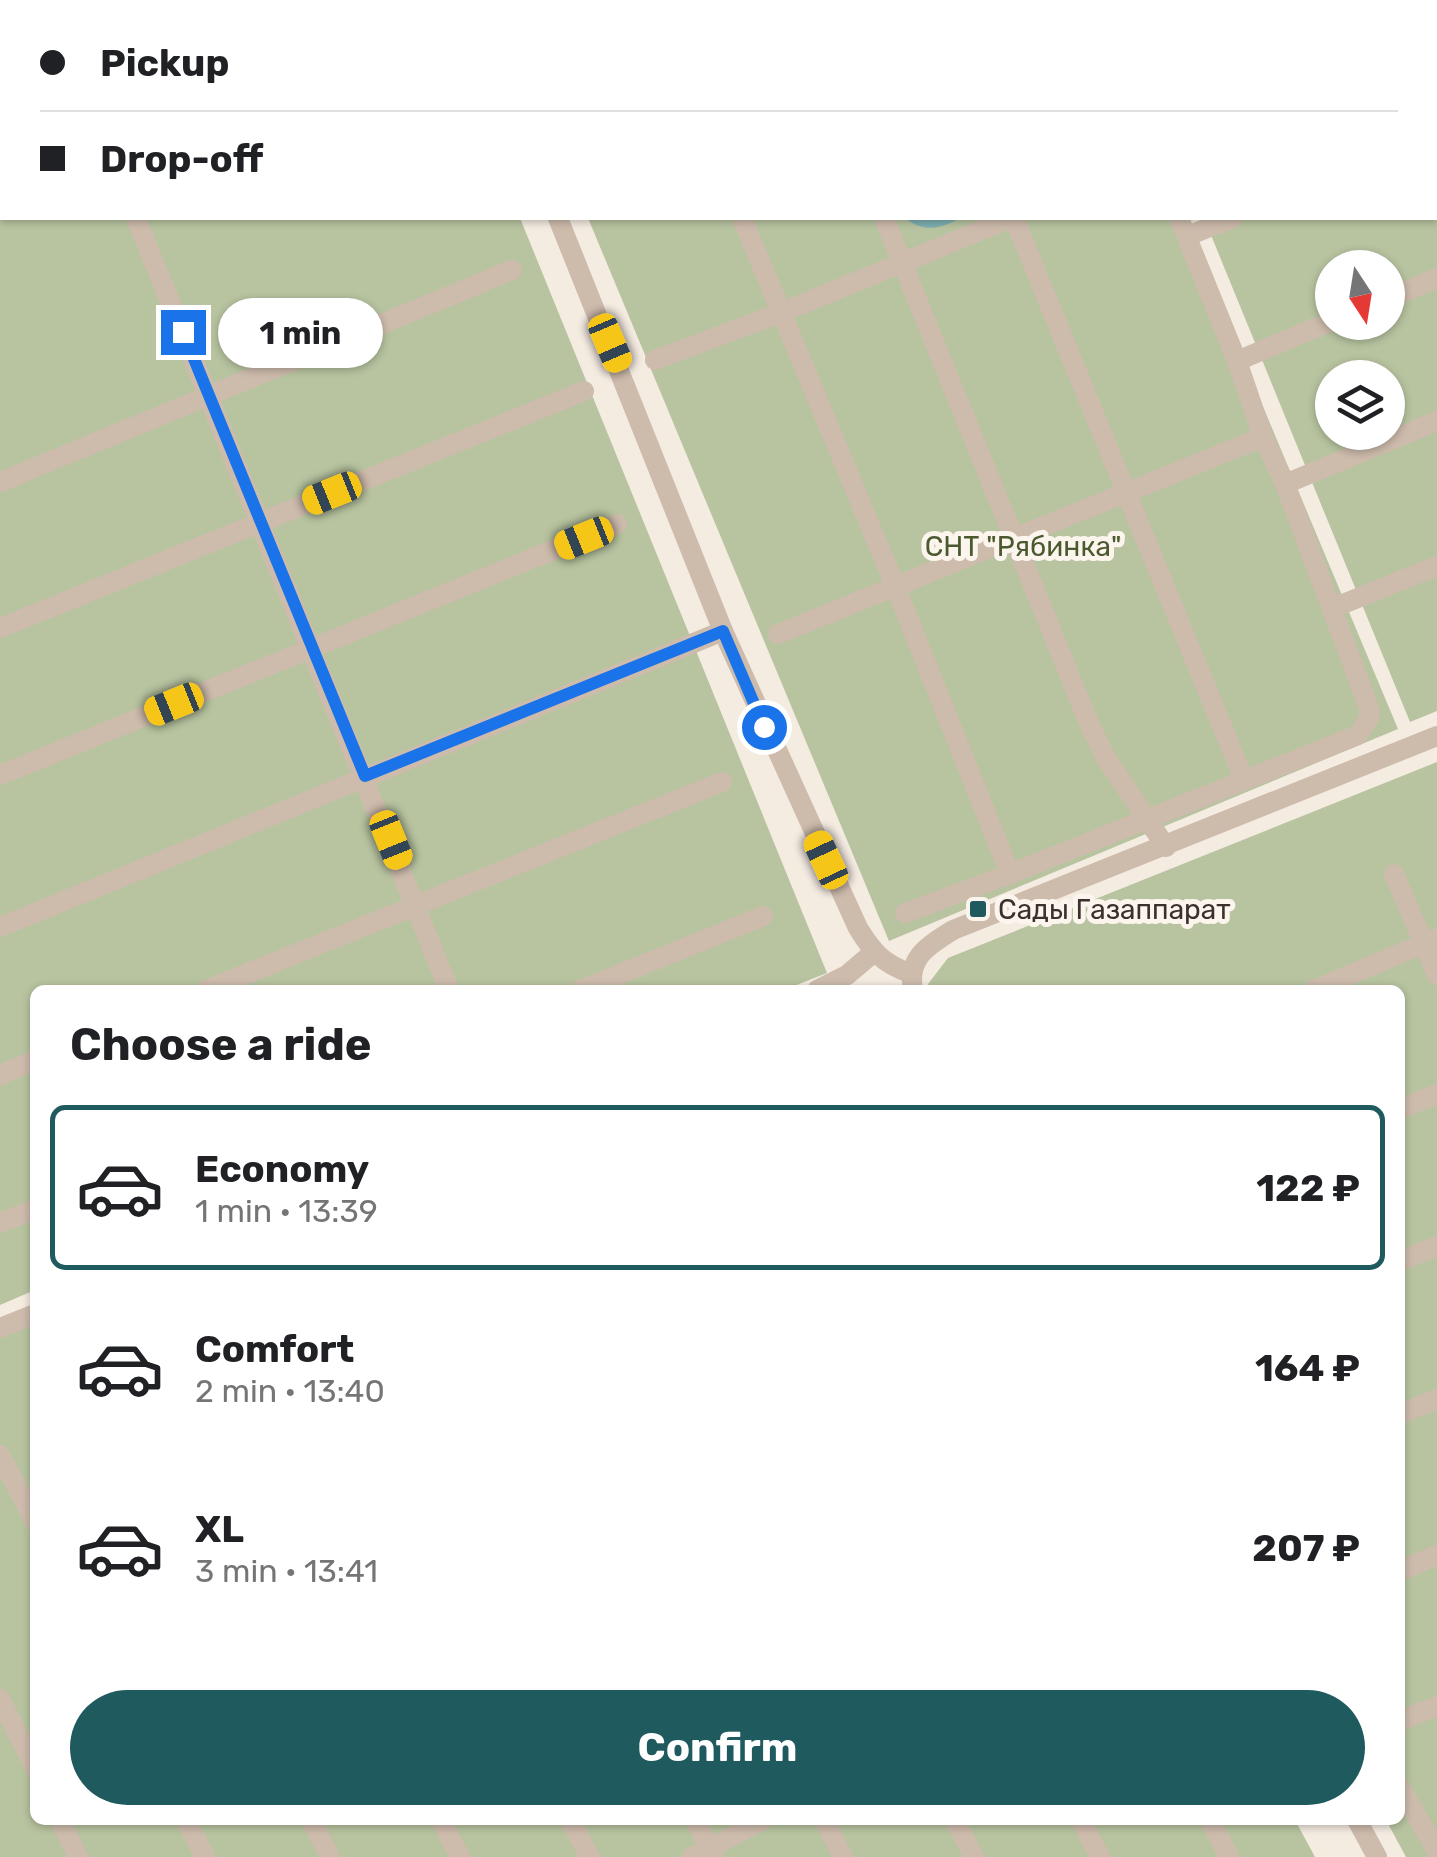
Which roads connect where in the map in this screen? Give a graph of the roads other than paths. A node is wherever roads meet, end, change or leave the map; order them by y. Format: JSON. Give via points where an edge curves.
{"nodes":[{"id":1,"x":137,"y":220,"type":"edge"},
{"id":2,"x":559,"y":220,"type":"edge"},
{"id":3,"x":743,"y":220,"type":"edge"},
{"id":4,"x":885,"y":220,"type":"edge"},
{"id":5,"x":1007,"y":220,"type":"edge"},
{"id":6,"x":1013,"y":220,"type":"edge"},
{"id":7,"x":1222,"y":220,"type":"edge"},
{"id":8,"x":1183,"y":227,"type":"edge"},
{"id":9,"x":903,"y":263,"type":"junction"},
{"id":10,"x":512,"y":270,"type":"dead end"},
{"id":11,"x":1437,"y":278,"type":"edge"},
{"id":12,"x":1405,"y":292,"type":"edge"},
{"id":13,"x":780,"y":313,"type":"junction"},
{"id":14,"x":1315,"y":328,"type":"edge"},
{"id":15,"x":655,"y":360,"type":"dead end"},
{"id":16,"x":1237,"y":361,"type":"junction"},
{"id":17,"x":584,"y":391,"type":"dead end"},
{"id":18,"x":210,"y":396,"type":"junction"},
{"id":19,"x":1437,"y":422,"type":"edge"},
{"id":20,"x":1264,"y":436,"type":"junction"},
{"id":21,"x":0,"y":482,"type":"edge"},
{"id":22,"x":1286,"y":484,"type":"junction"},
{"id":23,"x":1126,"y":492,"type":"junction"},
{"id":24,"x":262,"y":522,"type":"junction"},
{"id":25,"x":618,"y":524,"type":"dead end"},
{"id":26,"x":1015,"y":539,"type":"junction"},
{"id":27,"x":1437,"y":566,"type":"edge"},
{"id":28,"x":896,"y":588,"type":"junction"},
{"id":29,"x":1333,"y":608,"type":"junction"},
{"id":30,"x":0,"y":628,"type":"edge"},
{"id":31,"x":723,"y":631,"type":"junction"},
{"id":32,"x":778,"y":634,"type":"dead end"},
{"id":33,"x":313,"y":647,"type":"junction"},
{"id":34,"x":1437,"y":736,"type":"edge"},
{"id":35,"x":0,"y":776,"type":"edge"},
{"id":36,"x":365,"y":776,"type":"junction"},
{"id":37,"x":1244,"y":780,"type":"junction"},
{"id":38,"x":722,"y":782,"type":"dead end"},
{"id":39,"x":1148,"y":818,"type":"junction"},
{"id":40,"x":1166,"y":847,"type":"junction"},
{"id":41,"x":1010,"y":874,"type":"junction"},
{"id":42,"x":1394,"y":874,"type":"dead end"},
{"id":43,"x":416,"y":904,"type":"junction"},
{"id":44,"x":905,"y":913,"type":"dead end"},
{"id":45,"x":763,"y":916,"type":"dead end"},
{"id":46,"x":0,"y":926,"type":"edge"},
{"id":47,"x":1431,"y":940,"type":"edge"},
{"id":48,"x":873,"y":953,"type":"junction"},
{"id":49,"x":1437,"y":975,"type":"edge"},
{"id":50,"x":912,"y":982,"type":"edge"},
{"id":51,"x":218,"y":985,"type":"edge"},
{"id":52,"x":448,"y":985,"type":"edge"},
{"id":53,"x":593,"y":985,"type":"edge"},
{"id":54,"x":828,"y":985,"type":"edge"},
{"id":55,"x":1326,"y":985,"type":"edge"},
{"id":56,"x":30,"y":1062,"type":"edge"},
{"id":57,"x":0,"y":1074,"type":"edge"},
{"id":58,"x":1437,"y":1094,"type":"edge"},
{"id":59,"x":1405,"y":1107,"type":"edge"},
{"id":60,"x":30,"y":1211,"type":"edge"},
{"id":61,"x":0,"y":1223,"type":"edge"},
{"id":62,"x":1437,"y":1246,"type":"edge"},
{"id":63,"x":1405,"y":1260,"type":"edge"},
{"id":64,"x":30,"y":1316,"type":"edge"},
{"id":65,"x":0,"y":1328,"type":"edge"},
{"id":66,"x":1437,"y":1399,"type":"edge"},
{"id":67,"x":1405,"y":1412,"type":"edge"},
{"id":68,"x":0,"y":1456,"type":"edge"},
{"id":69,"x":30,"y":1513,"type":"edge"},
{"id":70,"x":1437,"y":1555,"type":"edge"},
{"id":71,"x":1405,"y":1569,"type":"edge"},
{"id":72,"x":0,"y":1698,"type":"edge"},
{"id":73,"x":1437,"y":1706,"type":"edge"},
{"id":74,"x":1405,"y":1718,"type":"edge"},
{"id":75,"x":30,"y":1758,"type":"edge"},
{"id":76,"x":1405,"y":1796,"type":"edge"},
{"id":77,"x":62,"y":1825,"type":"edge"},
{"id":78,"x":189,"y":1825,"type":"edge"},
{"id":79,"x":313,"y":1825,"type":"edge"},
{"id":80,"x":444,"y":1825,"type":"edge"},
{"id":81,"x":573,"y":1825,"type":"edge"},
{"id":82,"x":697,"y":1825,"type":"edge"},
{"id":83,"x":754,"y":1825,"type":"edge"},
{"id":84,"x":827,"y":1825,"type":"edge"},
{"id":85,"x":958,"y":1825,"type":"edge"},
{"id":86,"x":1084,"y":1825,"type":"edge"},
{"id":87,"x":1213,"y":1825,"type":"edge"},
{"id":88,"x":1361,"y":1825,"type":"edge"},
{"id":89,"x":1437,"y":1851,"type":"edge"},
{"id":90,"x":705,"y":1854,"type":"edge"},
{"id":91,"x":78,"y":1857,"type":"edge"},
{"id":92,"x":205,"y":1857,"type":"edge"},
{"id":93,"x":330,"y":1857,"type":"edge"},
{"id":94,"x":460,"y":1857,"type":"edge"},
{"id":95,"x":590,"y":1857,"type":"edge"},
{"id":96,"x":843,"y":1857,"type":"edge"},
{"id":97,"x":974,"y":1857,"type":"edge"},
{"id":98,"x":1100,"y":1857,"type":"edge"},
{"id":99,"x":1229,"y":1857,"type":"edge"},
{"id":100,"x":1377,"y":1857,"type":"edge"}],
"edges":[{"from":1,"to":18,"type":"street"},
{"from":2,"to":31,"type":"street"},
{"from":3,"to":13,"type":"street"},
{"from":4,"to":9,"type":"street"},
{"from":5,"to":9,"type":"street"},
{"from":6,"to":23,"type":"street"},
{"from":7,"to":8,"type":"street"},
{"from":8,"to":16,"type":"street"},
{"from":9,"to":13,"type":"street"},
{"from":9,"to":26,"type":"street"},
{"from":10,"to":18,"type":"street"},
{"from":11,"to":12,"type":"street"},
{"from":13,"to":15,"type":"street"},
{"from":13,"to":28,"type":"street"},
{"from":14,"to":16,"type":"street"},
{"from":16,"to":20,"type":"street"},
{"from":17,"to":24,"type":"street"},
{"from":18,"to":21,"type":"street"},
{"from":18,"to":24,"type":"street"},
{"from":19,"to":22,"type":"street"},
{"from":20,"to":22,"type":"street"},
{"from":20,"to":23,"type":"street"},
{"from":22,"to":29,"type":"street"},
{"from":23,"to":26,"type":"street"},
{"from":23,"to":37,"type":"street"},
{"from":24,"to":30,"type":"street"},
{"from":24,"to":33,"type":"street"},
{"from":25,"to":33,"type":"street"},
{"from":26,"to":28,"type":"street"},
{"from":26,"to":39,"type":"street","via":[[1100,746]]},
{"from":27,"to":29,"type":"street"},
{"from":28,"to":32,"type":"street"},
{"from":28,"to":41,"type":"street"},
{"from":29,"to":37,"type":"street","via":[[1369,708],[1364,730]]},
{"from":31,"to":36,"type":"street"},
{"from":31,"to":48,"type":"street"},
{"from":33,"to":35,"type":"street"},
{"from":33,"to":36,"type":"street"},
{"from":34,"to":40,"type":"street"},
{"from":36,"to":43,"type":"street"},
{"from":36,"to":46,"type":"street"},
{"from":37,"to":39,"type":"street"},
{"from":38,"to":43,"type":"street"},
{"from":39,"to":40,"type":"street"},
{"from":39,"to":41,"type":"street"},
{"from":40,"to":50,"type":"street","via":[[954,930],[918,958]]},
{"from":41,"to":44,"type":"street"},
{"from":42,"to":47,"type":"street"},
{"from":43,"to":51,"type":"street"},
{"from":43,"to":52,"type":"street"},
{"from":45,"to":53,"type":"street"},
{"from":47,"to":49,"type":"street"},
{"from":47,"to":55,"type":"street"},
{"from":48,"to":50,"type":"street"},
{"from":48,"to":54,"type":"street"},
{"from":56,"to":57,"type":"street"},
{"from":58,"to":59,"type":"street"},
{"from":60,"to":61,"type":"street"},
{"from":62,"to":63,"type":"street"},
{"from":64,"to":65,"type":"street"},
{"from":66,"to":67,"type":"street"},
{"from":68,"to":69,"type":"street"},
{"from":70,"to":71,"type":"street"},
{"from":72,"to":75,"type":"street"},
{"from":73,"to":74,"type":"street"},
{"from":76,"to":89,"type":"street"},
{"from":77,"to":91,"type":"street"},
{"from":78,"to":92,"type":"street"},
{"from":79,"to":93,"type":"street"},
{"from":80,"to":94,"type":"street"},
{"from":81,"to":95,"type":"street"},
{"from":82,"to":90,"type":"street"},
{"from":83,"to":90,"type":"street"},
{"from":84,"to":96,"type":"street"},
{"from":85,"to":97,"type":"street"},
{"from":86,"to":98,"type":"street"},
{"from":87,"to":99,"type":"street"},
{"from":88,"to":100,"type":"street"}]}
